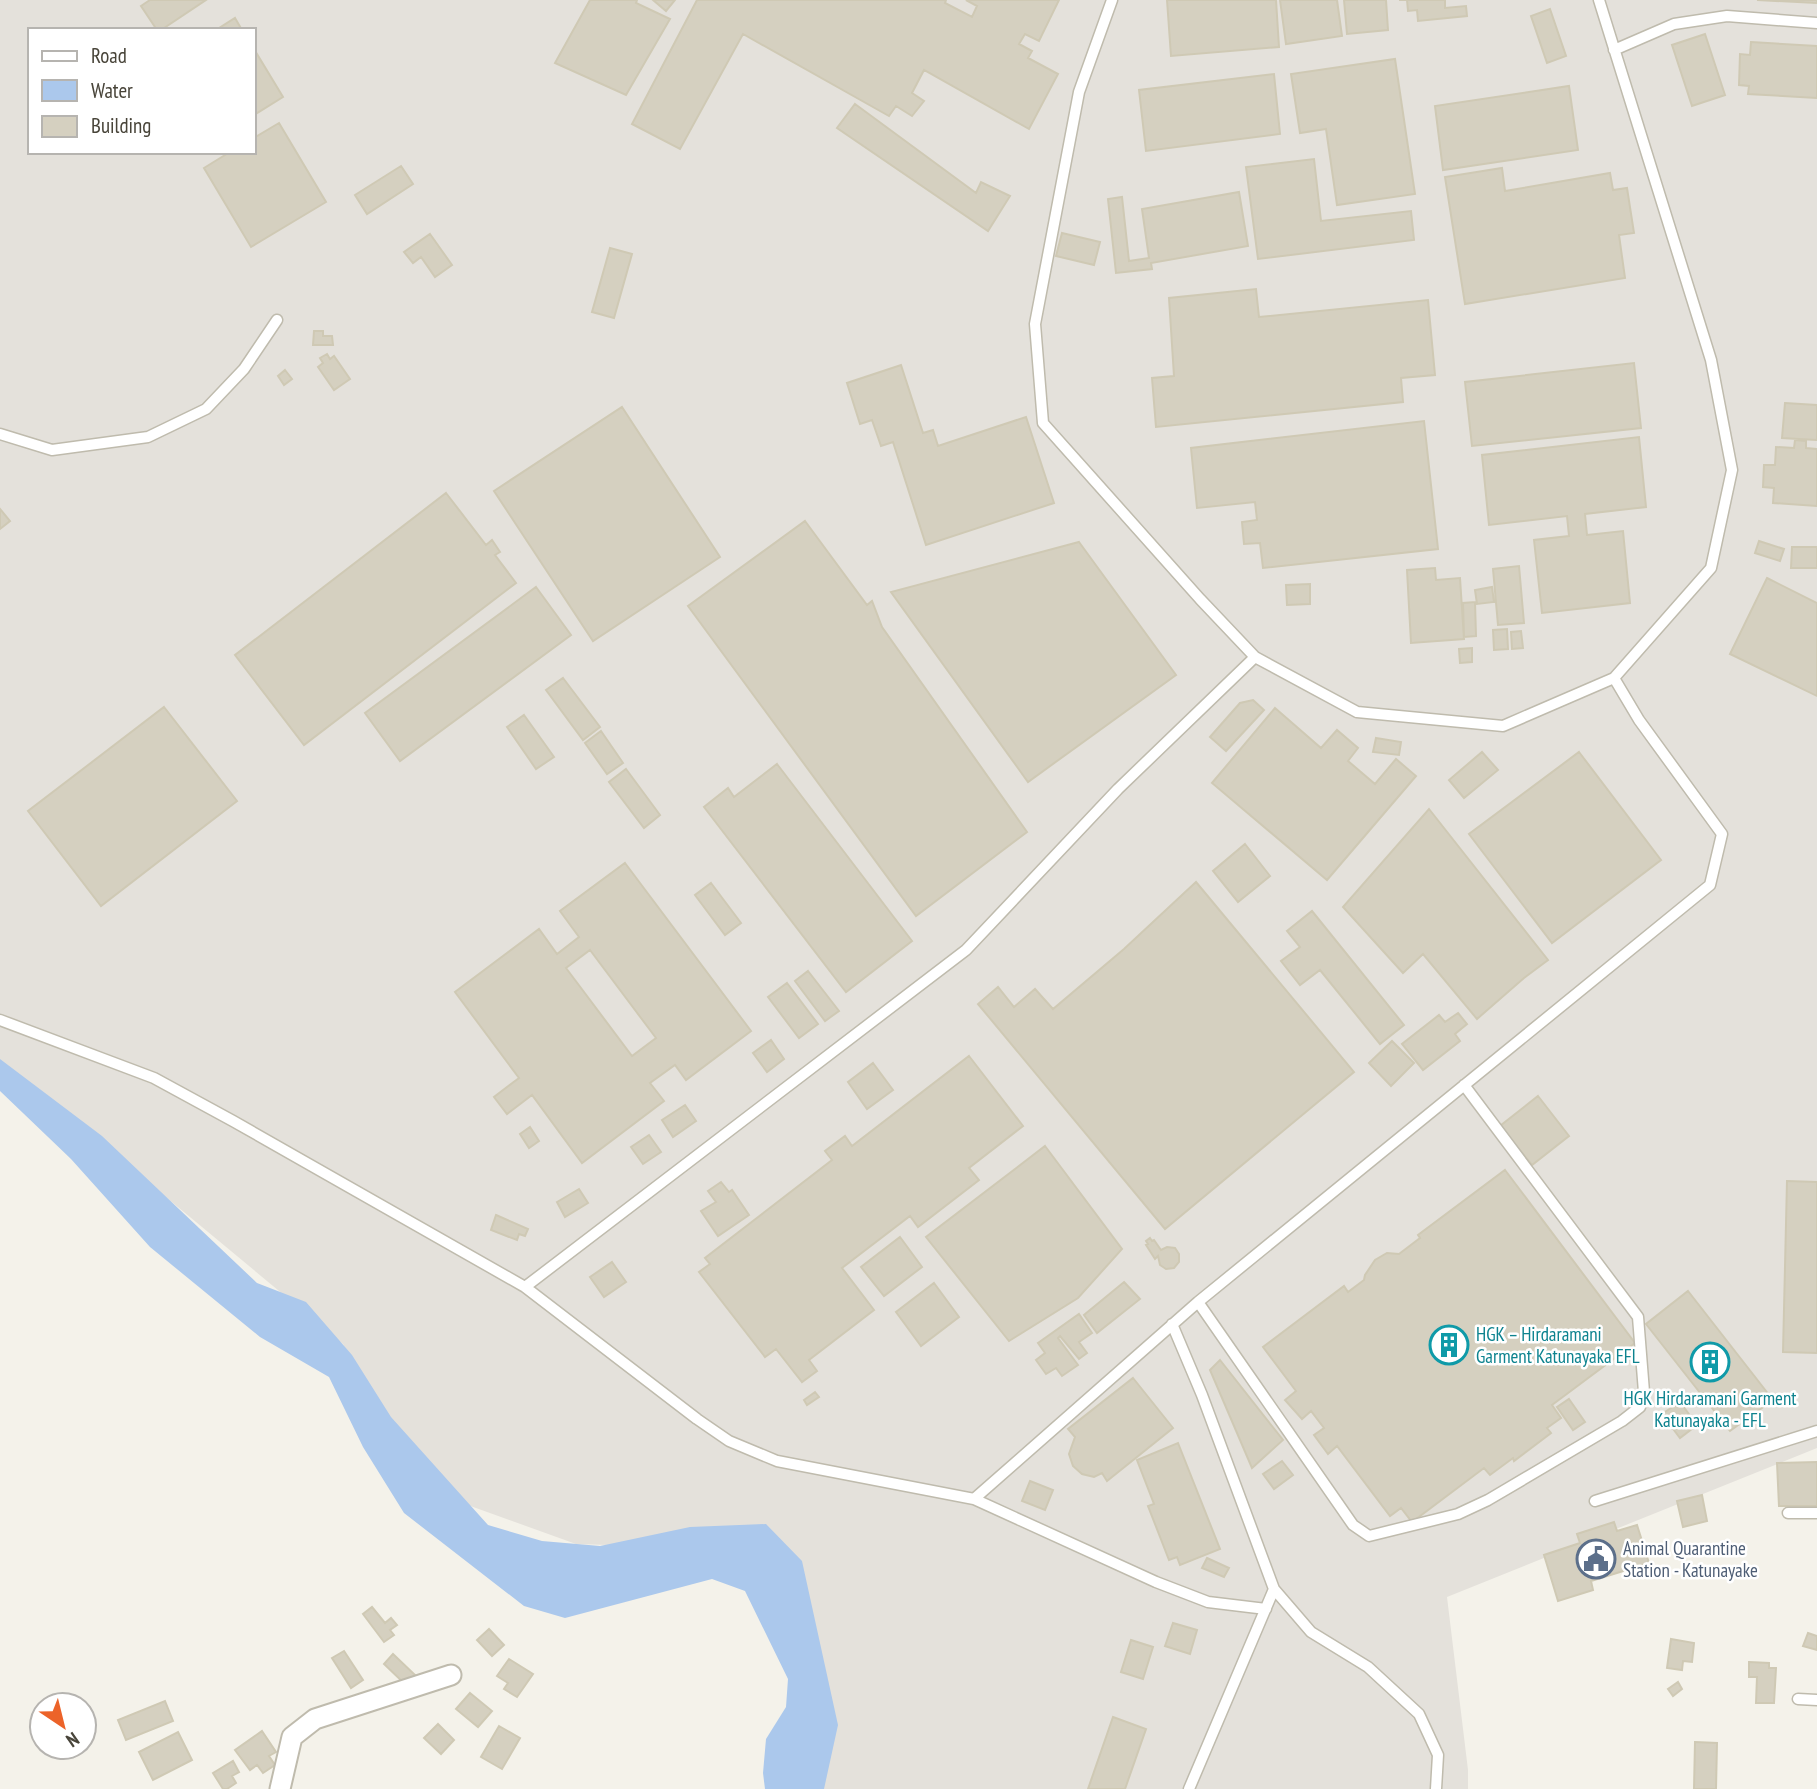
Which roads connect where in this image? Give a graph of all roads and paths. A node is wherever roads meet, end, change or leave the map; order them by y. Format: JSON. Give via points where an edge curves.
{"nodes":[{"id":1,"x":1112,"y":0,"type":"edge"},
{"id":2,"x":1599,"y":0,"type":"edge"},
{"id":3,"x":1817,"y":23,"type":"edge"},
{"id":4,"x":1614,"y":50,"type":"junction"},
{"id":5,"x":277,"y":320,"type":"dead end"},
{"id":6,"x":0,"y":434,"type":"edge"},
{"id":7,"x":1255,"y":657,"type":"junction"},
{"id":8,"x":1614,"y":678,"type":"junction"},
{"id":9,"x":0,"y":1020,"type":"edge"},
{"id":10,"x":1464,"y":1085,"type":"junction"},
{"id":11,"x":525,"y":1287,"type":"junction"},
{"id":12,"x":1198,"y":1302,"type":"junction"},
{"id":13,"x":1172,"y":1324,"type":"junction"},
{"id":14,"x":1817,"y":1431,"type":"edge"},
{"id":15,"x":974,"y":1499,"type":"junction"},
{"id":16,"x":1595,"y":1501,"type":"dead end"},
{"id":17,"x":1788,"y":1513,"type":"dead end"},
{"id":18,"x":1817,"y":1513,"type":"edge"},
{"id":19,"x":1274,"y":1590,"type":"junction"},
{"id":20,"x":1266,"y":1609,"type":"junction"},
{"id":21,"x":451,"y":1675,"type":"dead end"},
{"id":22,"x":1798,"y":1699,"type":"dead end"},
{"id":23,"x":1817,"y":1700,"type":"edge"},
{"id":24,"x":280,"y":1789,"type":"edge"},
{"id":25,"x":1189,"y":1789,"type":"edge"},
{"id":26,"x":1436,"y":1789,"type":"edge"}],
"edges":[{"from":1,"to":7,"type":"lane","via":[[1079,92],[1035,324],[1042,424]]},
{"from":2,"to":4,"type":"lane"},
{"from":3,"to":4,"type":"lane","via":[[1727,16],[1674,24]]},
{"from":4,"to":8,"type":"lane","via":[[1711,360],[1732,470],[1711,568]]},
{"from":5,"to":6,"type":"lane","via":[[244,369],[206,409],[148,437],[52,450]]},
{"from":7,"to":8,"type":"lane","via":[[1357,712],[1503,726]]},
{"from":7,"to":11,"type":"lane","via":[[1118,789],[966,950]]},
{"from":8,"to":10,"type":"lane","via":[[1722,834],[1710,885]]},
{"from":9,"to":11,"type":"lane","via":[[154,1079]]},
{"from":10,"to":12,"type":"lane"},
{"from":10,"to":12,"type":"lane","via":[[1638,1317],[1644,1392],[1640,1407],[1488,1500],[1458,1514],[1369,1536],[1353,1525]]},
{"from":11,"to":15,"type":"lane","via":[[729,1441],[778,1461]]},
{"from":12,"to":13,"type":"lane"},
{"from":13,"to":15,"type":"lane"},
{"from":13,"to":19,"type":"lane"},
{"from":14,"to":16,"type":"lane"},
{"from":15,"to":20,"type":"lane","via":[[1208,1602]]},
{"from":17,"to":18,"type":"lane"},
{"from":19,"to":20,"type":"lane"},
{"from":19,"to":26,"type":"lane","via":[[1311,1632],[1368,1667],[1419,1714],[1438,1755]]},
{"from":20,"to":25,"type":"lane"},
{"from":21,"to":24,"type":"street","via":[[315,1719],[292,1737]]},
{"from":22,"to":23,"type":"lane"}]}
